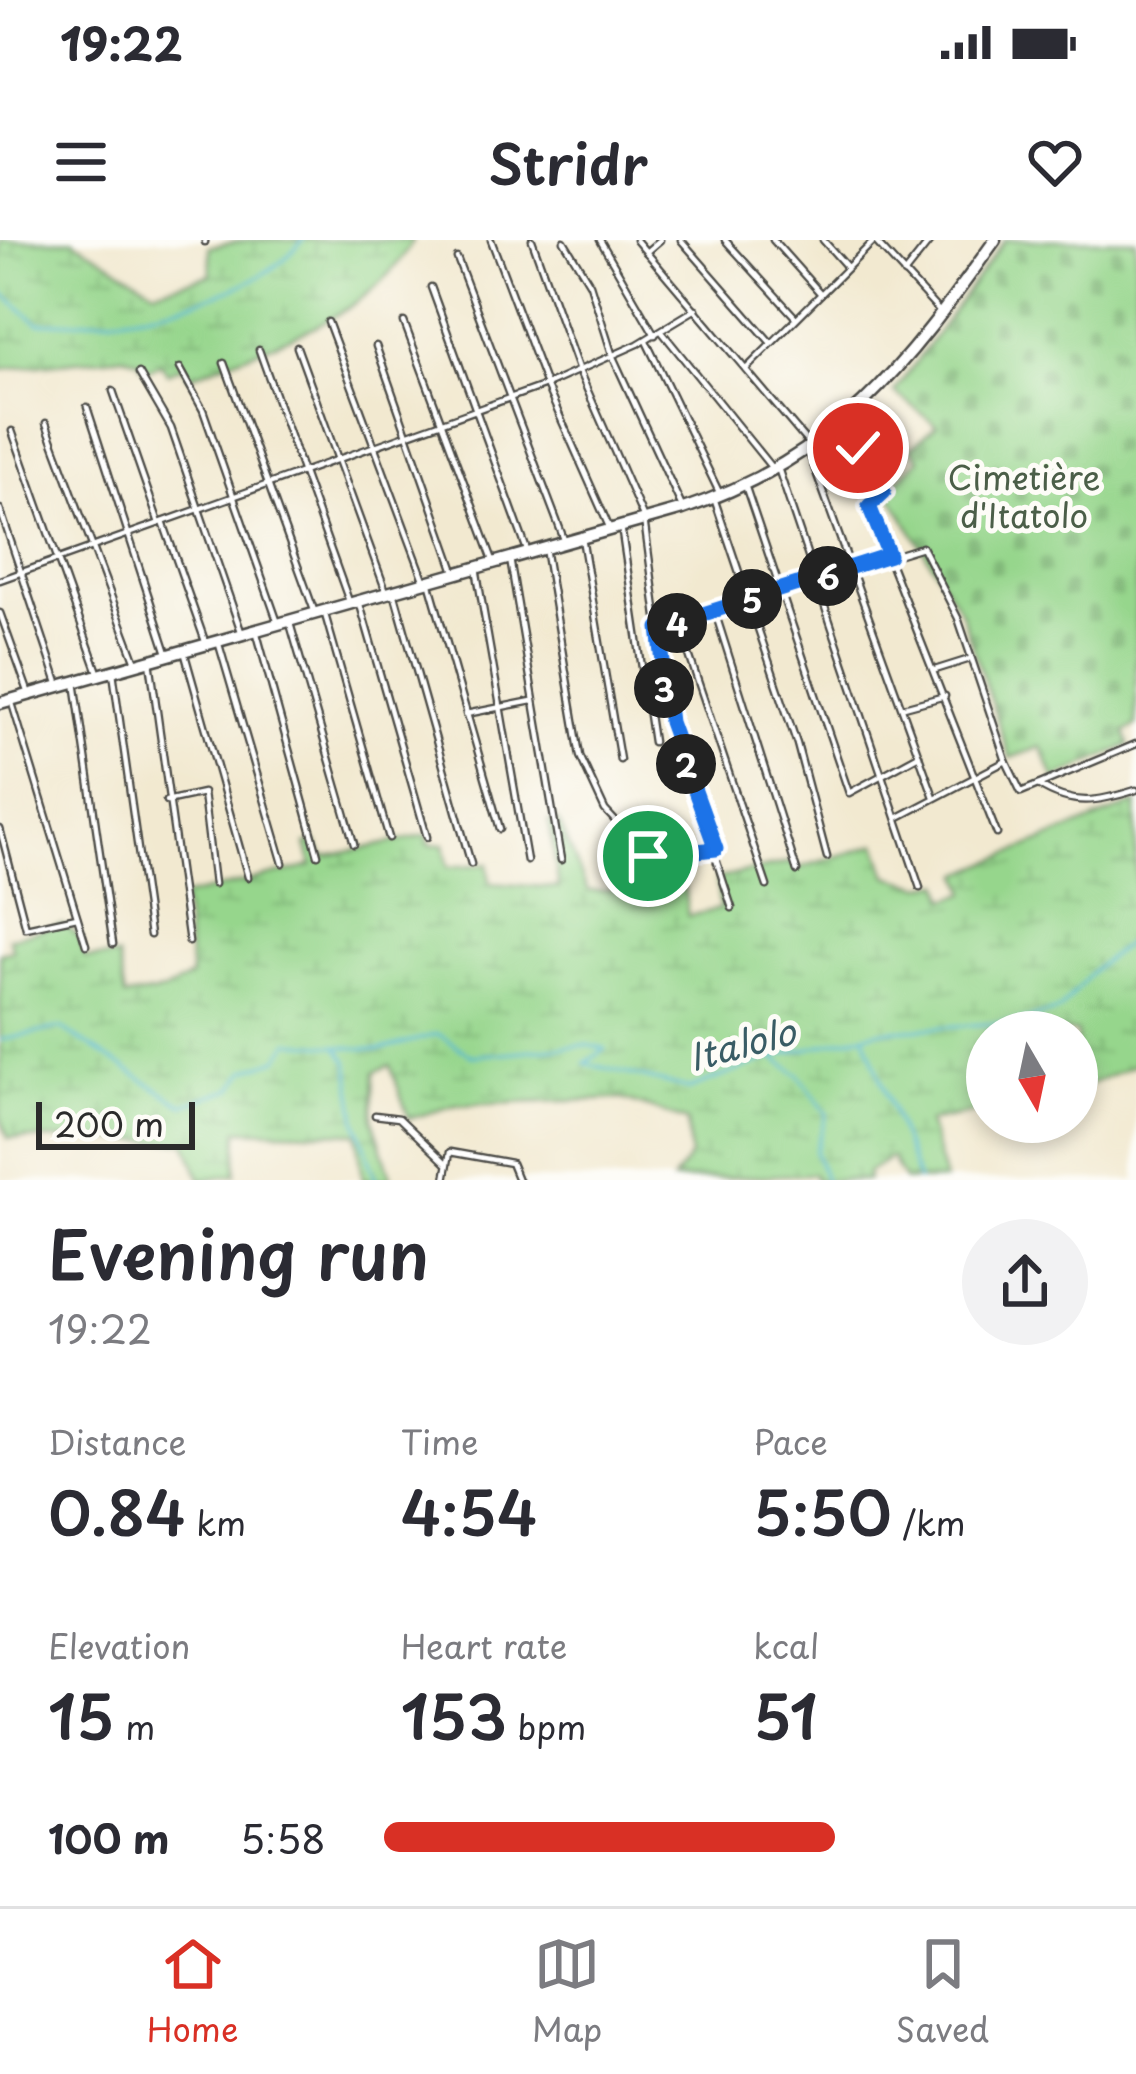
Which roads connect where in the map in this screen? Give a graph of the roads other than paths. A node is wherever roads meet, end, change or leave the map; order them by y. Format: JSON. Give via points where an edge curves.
{"nodes":[{"id":1,"x":491,"y":240,"type":"edge"},
{"id":2,"x":532,"y":240,"type":"edge"},
{"id":3,"x":599,"y":240,"type":"edge"},
{"id":4,"x":636,"y":240,"type":"edge"},
{"id":5,"x":660,"y":240,"type":"edge"},
{"id":6,"x":681,"y":240,"type":"edge"},
{"id":7,"x":725,"y":240,"type":"edge"},
{"id":8,"x":773,"y":240,"type":"edge"},
{"id":9,"x":823,"y":240,"type":"edge"},
{"id":10,"x":874,"y":240,"type":"edge"},
{"id":11,"x":889,"y":240,"type":"edge"},
{"id":12,"x":932,"y":240,"type":"edge"},
{"id":13,"x":994,"y":240,"type":"edge"},
{"id":14,"x":564,"y":241,"type":"edge"},
{"id":15,"x":882,"y":249,"type":"junction"},
{"id":16,"x":646,"y":252,"type":"junction"},
{"id":17,"x":458,"y":258,"type":"dead end"},
{"id":18,"x":848,"y":267,"type":"junction"},
{"id":19,"x":904,"y":274,"type":"junction"},
{"id":20,"x":431,"y":287,"type":"dead end"},
{"id":21,"x":821,"y":294,"type":"junction"},
{"id":22,"x":695,"y":308,"type":"junction"},
{"id":23,"x":942,"y":314,"type":"junction"},
{"id":24,"x":796,"y":318,"type":"junction"},
{"id":25,"x":328,"y":322,"type":"dead end"},
{"id":26,"x":404,"y":322,"type":"dead end"},
{"id":27,"x":658,"y":333,"type":"junction"},
{"id":28,"x":646,"y":341,"type":"junction"},
{"id":29,"x":771,"y":343,"type":"junction"},
{"id":30,"x":376,"y":346,"type":"dead end"},
{"id":31,"x":297,"y":347,"type":"dead end"},
{"id":32,"x":260,"y":350,"type":"dead end"},
{"id":33,"x":614,"y":357,"type":"junction"},
{"id":34,"x":224,"y":364,"type":"dead end"},
{"id":35,"x":180,"y":368,"type":"dead end"},
{"id":36,"x":747,"y":368,"type":"junction"},
{"id":37,"x":579,"y":371,"type":"junction"},
{"id":38,"x":139,"y":373,"type":"dead end"},
{"id":39,"x":546,"y":385,"type":"junction"},
{"id":40,"x":113,"y":391,"type":"dead end"},
{"id":41,"x":513,"y":397,"type":"junction"},
{"id":42,"x":87,"y":406,"type":"dead end"},
{"id":43,"x":477,"y":410,"type":"junction"},
{"id":44,"x":443,"y":423,"type":"junction"},
{"id":45,"x":46,"y":424,"type":"dead end"},
{"id":46,"x":844,"y":424,"type":"junction"},
{"id":47,"x":12,"y":431,"type":"dead end"},
{"id":48,"x":409,"y":434,"type":"junction"},
{"id":49,"x":372,"y":448,"type":"junction"},
{"id":50,"x":810,"y":449,"type":"junction"},
{"id":51,"x":339,"y":459,"type":"junction"},
{"id":52,"x":776,"y":469,"type":"junction"},
{"id":53,"x":303,"y":472,"type":"junction"},
{"id":54,"x":267,"y":485,"type":"junction"},
{"id":55,"x":746,"y":485,"type":"junction"},
{"id":56,"x":233,"y":497,"type":"junction"},
{"id":57,"x":717,"y":497,"type":"junction"},
{"id":58,"x":0,"y":508,"type":"edge"},
{"id":59,"x":197,"y":509,"type":"junction"},
{"id":60,"x":682,"y":509,"type":"junction"},
{"id":61,"x":644,"y":520,"type":"junction"},
{"id":62,"x":161,"y":522,"type":"junction"},
{"id":63,"x":615,"y":528,"type":"junction"},
{"id":64,"x":127,"y":535,"type":"junction"},
{"id":65,"x":582,"y":538,"type":"junction"},
{"id":66,"x":566,"y":542,"type":"junction"},
{"id":67,"x":93,"y":548,"type":"junction"},
{"id":68,"x":545,"y":548,"type":"junction"},
{"id":69,"x":528,"y":553,"type":"junction"},
{"id":70,"x":889,"y":555,"type":"junction"},
{"id":71,"x":510,"y":559,"type":"junction"},
{"id":72,"x":58,"y":561,"type":"junction"},
{"id":73,"x":494,"y":563,"type":"junction"},
{"id":74,"x":852,"y":567,"type":"junction"},
{"id":75,"x":476,"y":568,"type":"junction"},
{"id":76,"x":23,"y":573,"type":"junction"},
{"id":77,"x":456,"y":574,"type":"junction"},
{"id":78,"x":0,"y":580,"type":"edge"},
{"id":79,"x":817,"y":580,"type":"junction"},
{"id":80,"x":427,"y":582,"type":"junction"},
{"id":81,"x":781,"y":590,"type":"junction"},
{"id":82,"x":390,"y":593,"type":"junction"},
{"id":83,"x":747,"y":601,"type":"junction"},
{"id":84,"x":354,"y":603,"type":"junction"},
{"id":85,"x":320,"y":612,"type":"junction"},
{"id":86,"x":715,"y":612,"type":"junction"},
{"id":87,"x":0,"y":613,"type":"edge"},
{"id":88,"x":284,"y":622,"type":"junction"},
{"id":89,"x":678,"y":622,"type":"junction"},
{"id":90,"x":659,"y":628,"type":"junction"},
{"id":91,"x":256,"y":630,"type":"junction"},
{"id":92,"x":242,"y":634,"type":"junction"},
{"id":93,"x":212,"y":642,"type":"junction"},
{"id":94,"x":184,"y":651,"type":"junction"},
{"id":95,"x":168,"y":656,"type":"junction"},
{"id":96,"x":970,"y":659,"type":"junction"},
{"id":97,"x":144,"y":663,"type":"junction"},
{"id":98,"x":934,"y":671,"type":"junction"},
{"id":99,"x":106,"y":674,"type":"junction"},
{"id":100,"x":75,"y":682,"type":"junction"},
{"id":101,"x":59,"y":686,"type":"junction"},
{"id":102,"x":28,"y":694,"type":"junction"},
{"id":103,"x":945,"y":696,"type":"junction"},
{"id":104,"x":532,"y":701,"type":"junction"},
{"id":105,"x":5,"y":702,"type":"edge"},
{"id":106,"x":904,"y":707,"type":"junction"},
{"id":107,"x":497,"y":708,"type":"junction"},
{"id":108,"x":466,"y":714,"type":"junction"},
{"id":109,"x":653,"y":742,"type":"dead end"},
{"id":110,"x":1136,"y":744,"type":"edge"},
{"id":111,"x":919,"y":755,"type":"junction"},
{"id":112,"x":620,"y":760,"type":"dead end"},
{"id":113,"x":1006,"y":761,"type":"junction"},
{"id":114,"x":883,"y":778,"type":"junction"},
{"id":115,"x":973,"y":778,"type":"junction"},
{"id":116,"x":1038,"y":785,"type":"junction"},
{"id":117,"x":1136,"y":790,"type":"edge"},
{"id":118,"x":934,"y":797,"type":"junction"},
{"id":119,"x":166,"y":801,"type":"junction"},
{"id":120,"x":897,"y":818,"type":"junction"},
{"id":121,"x":0,"y":829,"type":"edge"},
{"id":122,"x":500,"y":829,"type":"dead end"},
{"id":123,"x":998,"y":835,"type":"dead end"},
{"id":124,"x":389,"y":838,"type":"dead end"},
{"id":125,"x":428,"y":838,"type":"dead end"},
{"id":126,"x":354,"y":844,"type":"dead end"},
{"id":127,"x":716,"y":849,"type":"junction"},
{"id":128,"x":318,"y":854,"type":"dead end"},
{"id":129,"x":827,"y":857,"type":"dead end"},
{"id":130,"x":561,"y":860,"type":"dead end"},
{"id":131,"x":527,"y":861,"type":"dead end"},
{"id":132,"x":283,"y":863,"type":"dead end"},
{"id":133,"x":471,"y":864,"type":"dead end"},
{"id":134,"x":797,"y":871,"type":"dead end"},
{"id":135,"x":248,"y":877,"type":"dead end"},
{"id":136,"x":214,"y":884,"type":"dead end"},
{"id":137,"x":767,"y":886,"type":"dead end"},
{"id":138,"x":920,"y":888,"type":"dead end"},
{"id":139,"x":732,"y":908,"type":"dead end"},
{"id":140,"x":77,"y":917,"type":"junction"},
{"id":141,"x":150,"y":935,"type":"dead end"},
{"id":142,"x":189,"y":942,"type":"dead end"},
{"id":143,"x":113,"y":944,"type":"dead end"},
{"id":144,"x":86,"y":945,"type":"dead end"},
{"id":145,"x":375,"y":1115,"type":"dead end"},
{"id":146,"x":446,"y":1163,"type":"junction"},
{"id":147,"x":445,"y":1180,"type":"edge"},
{"id":148,"x":518,"y":1180,"type":"edge"}],
"edges":[{"from":1,"to":39,"type":"street"},
{"from":2,"to":37,"type":"street"},
{"from":3,"to":27,"type":"street"},
{"from":4,"to":16,"type":"street"},
{"from":5,"to":16,"type":"street"},
{"from":6,"to":29,"type":"street"},
{"from":7,"to":24,"type":"street"},
{"from":8,"to":21,"type":"street"},
{"from":9,"to":18,"type":"street"},
{"from":10,"to":15,"type":"street"},
{"from":10,"to":18,"type":"street"},
{"from":11,"to":15,"type":"street"},
{"from":12,"to":19,"type":"street"},
{"from":13,"to":23,"type":"highway"},
{"from":14,"to":33,"type":"street","via":[[590,284]]},
{"from":15,"to":19,"type":"street"},
{"from":16,"to":22,"type":"street"},
{"from":17,"to":41,"type":"street"},
{"from":18,"to":21,"type":"street"},
{"from":19,"to":23,"type":"street"},
{"from":20,"to":43,"type":"street"},
{"from":21,"to":24,"type":"street"},
{"from":22,"to":27,"type":"street"},
{"from":22,"to":36,"type":"street"},
{"from":23,"to":46,"type":"highway"},
{"from":24,"to":29,"type":"street"},
{"from":25,"to":49,"type":"street"},
{"from":26,"to":44,"type":"street"},
{"from":27,"to":28,"type":"street"},
{"from":27,"to":52,"type":"street"},
{"from":28,"to":33,"type":"street"},
{"from":28,"to":57,"type":"street"},
{"from":29,"to":36,"type":"street"},
{"from":30,"to":48,"type":"street"},
{"from":31,"to":51,"type":"street"},
{"from":32,"to":53,"type":"street"},
{"from":33,"to":37,"type":"street"},
{"from":33,"to":60,"type":"street"},
{"from":34,"to":54,"type":"street"},
{"from":35,"to":56,"type":"street"},
{"from":36,"to":50,"type":"street"},
{"from":37,"to":39,"type":"street"},
{"from":37,"to":61,"type":"street"},
{"from":38,"to":59,"type":"street","via":[[171,428]]},
{"from":39,"to":41,"type":"street"},
{"from":39,"to":63,"type":"street"},
{"from":40,"to":62,"type":"street"},
{"from":41,"to":43,"type":"street"},
{"from":41,"to":66,"type":"street"},
{"from":42,"to":64,"type":"street"},
{"from":43,"to":44,"type":"street"},
{"from":43,"to":69,"type":"street"},
{"from":44,"to":48,"type":"street"},
{"from":44,"to":73,"type":"street"},
{"from":45,"to":67,"type":"street"},
{"from":46,"to":50,"type":"highway"},
{"from":46,"to":70,"type":"street","via":[[884,492],[869,506]]},
{"from":47,"to":72,"type":"street"},
{"from":48,"to":49,"type":"street"},
{"from":48,"to":77,"type":"street"},
{"from":49,"to":51,"type":"street"},
{"from":49,"to":80,"type":"street"},
{"from":50,"to":52,"type":"highway"},
{"from":50,"to":74,"type":"street"},
{"from":51,"to":53,"type":"street"},
{"from":51,"to":82,"type":"street"},
{"from":52,"to":55,"type":"highway"},
{"from":52,"to":79,"type":"street"},
{"from":53,"to":54,"type":"street"},
{"from":53,"to":84,"type":"street"},
{"from":54,"to":56,"type":"street"},
{"from":54,"to":85,"type":"street"},
{"from":55,"to":57,"type":"highway"},
{"from":55,"to":81,"type":"street"},
{"from":56,"to":59,"type":"street"},
{"from":56,"to":88,"type":"street"},
{"from":57,"to":60,"type":"highway"},
{"from":57,"to":83,"type":"street"},
{"from":58,"to":76,"type":"street"},
{"from":59,"to":62,"type":"street"},
{"from":59,"to":92,"type":"street"},
{"from":60,"to":61,"type":"highway"},
{"from":61,"to":63,"type":"highway"},
{"from":61,"to":90,"type":"street"},
{"from":62,"to":64,"type":"street"},
{"from":62,"to":93,"type":"street"},
{"from":63,"to":65,"type":"highway"},
{"from":63,"to":109,"type":"street"},
{"from":64,"to":67,"type":"street"},
{"from":64,"to":95,"type":"street"},
{"from":65,"to":66,"type":"highway"},
{"from":65,"to":112,"type":"street"},
{"from":66,"to":68,"type":"highway"},
{"from":67,"to":72,"type":"street"},
{"from":67,"to":97,"type":"street"},
{"from":68,"to":69,"type":"highway"},
{"from":68,"to":127,"type":"street","via":[[591,787],[648,856]]},
{"from":69,"to":71,"type":"highway"},
{"from":70,"to":74,"type":"street"},
{"from":70,"to":96,"type":"street","via":[[919,546],[927,552]]},
{"from":70,"to":98,"type":"street"},
{"from":71,"to":73,"type":"highway"},
{"from":71,"to":104,"type":"street"},
{"from":72,"to":76,"type":"street"},
{"from":72,"to":99,"type":"street"},
{"from":73,"to":75,"type":"highway"},
{"from":74,"to":79,"type":"street"},
{"from":74,"to":106,"type":"street"},
{"from":75,"to":77,"type":"highway"},
{"from":75,"to":107,"type":"street"},
{"from":76,"to":78,"type":"street"},
{"from":76,"to":101,"type":"street"},
{"from":77,"to":80,"type":"highway"},
{"from":79,"to":81,"type":"street"},
{"from":79,"to":114,"type":"street"},
{"from":80,"to":82,"type":"highway"},
{"from":80,"to":108,"type":"street"},
{"from":81,"to":83,"type":"street"},
{"from":81,"to":114,"type":"street","via":[[849,793]]},
{"from":82,"to":84,"type":"highway"},
{"from":82,"to":133,"type":"street"},
{"from":83,"to":86,"type":"street"},
{"from":83,"to":129,"type":"street"},
{"from":84,"to":85,"type":"highway"},
{"from":84,"to":125,"type":"street"},
{"from":85,"to":88,"type":"highway"},
{"from":85,"to":124,"type":"street"},
{"from":86,"to":89,"type":"street"},
{"from":86,"to":134,"type":"street"},
{"from":87,"to":102,"type":"street"},
{"from":88,"to":91,"type":"highway"},
{"from":88,"to":126,"type":"street"},
{"from":89,"to":90,"type":"street"},
{"from":89,"to":137,"type":"street"},
{"from":90,"to":127,"type":"street","via":[[670,722]]},
{"from":91,"to":92,"type":"highway"},
{"from":91,"to":128,"type":"street"},
{"from":92,"to":93,"type":"highway"},
{"from":93,"to":94,"type":"highway"},
{"from":93,"to":132,"type":"street"},
{"from":94,"to":95,"type":"highway"},
{"from":94,"to":135,"type":"street"},
{"from":95,"to":97,"type":"highway"},
{"from":96,"to":98,"type":"street"},
{"from":96,"to":113,"type":"street"},
{"from":97,"to":99,"type":"highway"},
{"from":97,"to":119,"type":"street"},
{"from":98,"to":103,"type":"street"},
{"from":99,"to":100,"type":"highway"},
{"from":99,"to":141,"type":"street"},
{"from":100,"to":101,"type":"highway"},
{"from":100,"to":143,"type":"street"},
{"from":101,"to":102,"type":"highway"},
{"from":102,"to":105,"type":"highway"},
{"from":103,"to":106,"type":"street"},
{"from":103,"to":115,"type":"street"},
{"from":104,"to":107,"type":"street"},
{"from":104,"to":130,"type":"street"},
{"from":105,"to":140,"type":"street","via":[[66,865]]},
{"from":106,"to":111,"type":"street"},
{"from":107,"to":108,"type":"street"},
{"from":107,"to":131,"type":"street"},
{"from":108,"to":122,"type":"street"},
{"from":110,"to":116,"type":"street"},
{"from":111,"to":114,"type":"street"},
{"from":111,"to":118,"type":"street"},
{"from":113,"to":115,"type":"street"},
{"from":113,"to":116,"type":"street","via":[[1018,791]]},
{"from":114,"to":120,"type":"street"},
{"from":115,"to":118,"type":"street"},
{"from":115,"to":123,"type":"street"},
{"from":116,"to":117,"type":"street","via":[[1087,803]]},
{"from":118,"to":120,"type":"street"},
{"from":119,"to":136,"type":"street","via":[[203,793]]},
{"from":119,"to":142,"type":"street"},
{"from":120,"to":138,"type":"street"},
{"from":121,"to":140,"type":"street","via":[[26,928]]},
{"from":127,"to":139,"type":"street"},
{"from":140,"to":144,"type":"street"},
{"from":145,"to":146,"type":"street","via":[[398,1118]]},
{"from":146,"to":147,"type":"street"},
{"from":146,"to":148,"type":"street","via":[[450,1151],[479,1154],[511,1163]]}]}
